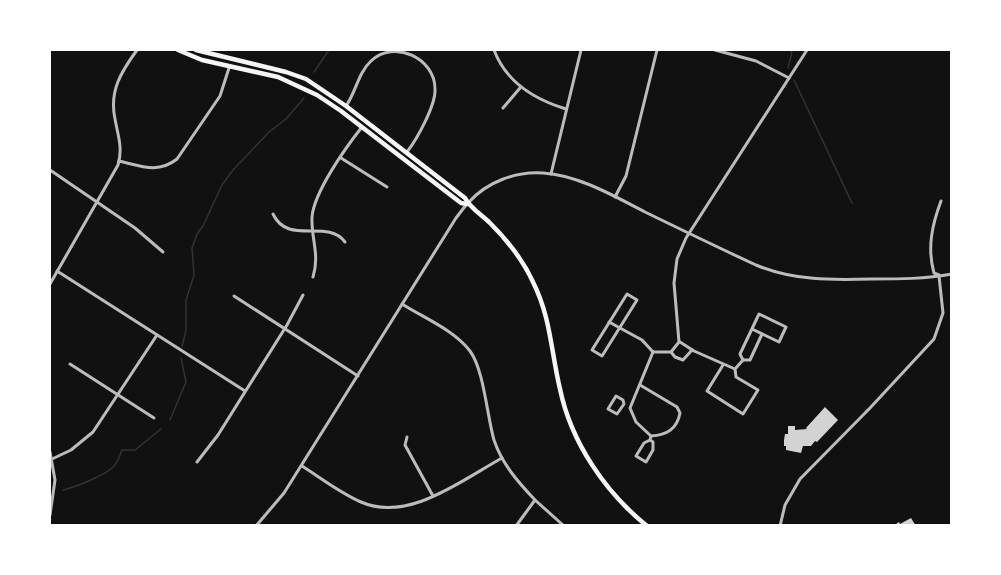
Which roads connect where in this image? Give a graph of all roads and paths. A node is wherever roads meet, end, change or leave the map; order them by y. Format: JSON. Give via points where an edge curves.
{"nodes":[{"id":1,"x":136,"y":50,"type":"edge"},
{"id":2,"x":178,"y":50,"type":"edge"},
{"id":3,"x":196,"y":50,"type":"edge"},
{"id":4,"x":494,"y":50,"type":"edge"},
{"id":5,"x":581,"y":50,"type":"edge"},
{"id":6,"x":657,"y":50,"type":"edge"},
{"id":7,"x":715,"y":50,"type":"edge"},
{"id":8,"x":807,"y":50,"type":"edge"},
{"id":9,"x":229,"y":68,"type":"junction"},
{"id":10,"x":789,"y":78,"type":"junction"},
{"id":11,"x":520,"y":88,"type":"junction"},
{"id":12,"x":346,"y":105,"type":"junction"},
{"id":13,"x":503,"y":108,"type":"dead end"},
{"id":14,"x":566,"y":109,"type":"junction"},
{"id":15,"x":362,"y":127,"type":"junction"},
{"id":16,"x":406,"y":152,"type":"junction"},
{"id":17,"x":341,"y":158,"type":"junction"},
{"id":18,"x":119,"y":161,"type":"junction"},
{"id":19,"x":50,"y":170,"type":"edge"},
{"id":20,"x":551,"y":174,"type":"junction"},
{"id":21,"x":387,"y":187,"type":"dead end"},
{"id":22,"x":615,"y":197,"type":"junction"},
{"id":23,"x":941,"y":201,"type":"dead end"},
{"id":24,"x":97,"y":202,"type":"junction"},
{"id":25,"x":467,"y":204,"type":"junction"},
{"id":26,"x":273,"y":214,"type":"dead end"},
{"id":27,"x":313,"y":232,"type":"junction"},
{"id":28,"x":688,"y":233,"type":"junction"},
{"id":29,"x":345,"y":242,"type":"dead end"},
{"id":30,"x":163,"y":252,"type":"dead end"},
{"id":31,"x":57,"y":271,"type":"junction"},
{"id":32,"x":951,"y":274,"type":"edge"},
{"id":33,"x":939,"y":276,"type":"junction"},
{"id":34,"x":313,"y":277,"type":"dead end"},
{"id":35,"x":50,"y":284,"type":"edge"},
{"id":36,"x":303,"y":295,"type":"dead end"},
{"id":37,"x":234,"y":296,"type":"dead end"},
{"id":38,"x":402,"y":304,"type":"junction"},
{"id":39,"x":609,"y":322,"type":"junction"},
{"id":40,"x":619,"y":328,"type":"junction"},
{"id":41,"x":284,"y":329,"type":"junction"},
{"id":42,"x":752,"y":329,"type":"junction"},
{"id":43,"x":762,"y":334,"type":"junction"},
{"id":44,"x":157,"y":335,"type":"junction"},
{"id":45,"x":679,"y":342,"type":"junction"},
{"id":46,"x":692,"y":350,"type":"junction"},
{"id":47,"x":653,"y":352,"type":"junction"},
{"id":48,"x":671,"y":352,"type":"junction"},
{"id":49,"x":743,"y":360,"type":"junction"},
{"id":50,"x":70,"y":364,"type":"dead end"},
{"id":51,"x":723,"y":365,"type":"junction"},
{"id":52,"x":735,"y":369,"type":"junction"},
{"id":53,"x":358,"y":376,"type":"junction"},
{"id":54,"x":640,"y":385,"type":"junction"},
{"id":55,"x":245,"y":391,"type":"junction"},
{"id":56,"x":118,"y":395,"type":"junction"},
{"id":57,"x":624,"y":404,"type":"junction"},
{"id":58,"x":630,"y":405,"type":"junction"},
{"id":59,"x":154,"y":418,"type":"dead end"},
{"id":60,"x":407,"y":437,"type":"dead end"},
{"id":61,"x":651,"y":438,"type":"junction"},
{"id":62,"x":50,"y":452,"type":"edge"},
{"id":63,"x":502,"y":458,"type":"junction"},
{"id":64,"x":51,"y":460,"type":"edge"},
{"id":65,"x":196,"y":462,"type":"dead end"},
{"id":66,"x":301,"y":466,"type":"junction"},
{"id":67,"x":433,"y":496,"type":"junction"},
{"id":68,"x":535,"y":500,"type":"junction"},
{"id":69,"x":50,"y":515,"type":"edge"},
{"id":70,"x":256,"y":525,"type":"edge"},
{"id":71,"x":516,"y":525,"type":"edge"},
{"id":72,"x":564,"y":525,"type":"edge"},
{"id":73,"x":647,"y":525,"type":"edge"},
{"id":74,"x":780,"y":525,"type":"edge"}],
"edges":[{"from":1,"to":18,"type":"street","via":[[114,89],[113,112],[121,142]]},
{"from":2,"to":9,"type":"main road"},
{"from":3,"to":12,"type":"main road","via":[[286,72],[324,89]]},
{"from":4,"to":11,"type":"street","via":[[501,66]]},
{"from":5,"to":14,"type":"street"},
{"from":6,"to":22,"type":"street","via":[[626,176]]},
{"from":7,"to":10,"type":"street","via":[[756,61]]},
{"from":8,"to":10,"type":"street"},
{"from":9,"to":15,"type":"main road","via":[[267,74],[295,84],[335,106]]},
{"from":9,"to":18,"type":"street","via":[[220,96],[177,159],[156,169]]},
{"from":10,"to":28,"type":"street"},
{"from":11,"to":13,"type":"street"},
{"from":11,"to":14,"type":"street"},
{"from":12,"to":16,"type":"main road"},
{"from":12,"to":16,"type":"street","via":[[364,69],[380,55],[399,51],[421,60],[434,77],[435,94],[432,107]]},
{"from":14,"to":20,"type":"street"},
{"from":15,"to":17,"type":"street"},
{"from":15,"to":25,"type":"main road"},
{"from":16,"to":25,"type":"main road","via":[[465,198]]},
{"from":17,"to":21,"type":"street"},
{"from":17,"to":27,"type":"street","via":[[317,198]]},
{"from":18,"to":24,"type":"street"},
{"from":19,"to":24,"type":"street"},
{"from":20,"to":22,"type":"street"},
{"from":20,"to":25,"type":"street","via":[[526,173],[503,179]]},
{"from":22,"to":28,"type":"street"},
{"from":23,"to":33,"type":"street","via":[[931,231],[930,250],[934,273]]},
{"from":24,"to":30,"type":"street"},
{"from":24,"to":31,"type":"street"},
{"from":25,"to":38,"type":"street"},
{"from":25,"to":73,"type":"main road","via":[[495,228],[522,261],[544,308],[560,391],[578,441],[604,482]]},
{"from":26,"to":27,"type":"street","via":[[283,227]]},
{"from":27,"to":29,"type":"street","via":[[333,232]]},
{"from":27,"to":34,"type":"street","via":[[317,254]]},
{"from":28,"to":33,"type":"street","via":[[768,270],[796,277]]},
{"from":28,"to":45,"type":"street","via":[[675,274]]},
{"from":31,"to":35,"type":"street"},
{"from":31,"to":44,"type":"street"},
{"from":32,"to":33,"type":"street"},
{"from":33,"to":74,"type":"street","via":[[943,313],[934,339],[800,479],[785,505]]},
{"from":36,"to":41,"type":"street"},
{"from":37,"to":41,"type":"street"},
{"from":38,"to":53,"type":"street"},
{"from":38,"to":63,"type":"street","via":[[458,339],[471,354]]},
{"from":39,"to":40,"type":"street"},
{"from":39,"to":40,"type":"street","via":[[592,350],[602,356]]},
{"from":39,"to":40,"type":"street","via":[[627,294],[637,300]]},
{"from":40,"to":47,"type":"street","via":[[642,340]]},
{"from":41,"to":53,"type":"street"},
{"from":41,"to":55,"type":"street"},
{"from":42,"to":43,"type":"street"},
{"from":42,"to":43,"type":"street","via":[[759,314],[786,327],[778,342]]},
{"from":42,"to":49,"type":"street","via":[[740,354]]},
{"from":43,"to":49,"type":"street","via":[[750,360]]},
{"from":44,"to":55,"type":"street"},
{"from":44,"to":56,"type":"street"},
{"from":45,"to":46,"type":"street"},
{"from":45,"to":48,"type":"street"},
{"from":46,"to":48,"type":"street","via":[[683,360]]},
{"from":46,"to":51,"type":"street"},
{"from":47,"to":48,"type":"street"},
{"from":47,"to":54,"type":"street"},
{"from":49,"to":52,"type":"street"},
{"from":50,"to":56,"type":"street"},
{"from":51,"to":52,"type":"street"},
{"from":51,"to":52,"type":"street","via":[[707,391],[743,414],[758,390],[738,380]]},
{"from":53,"to":66,"type":"street"},
{"from":54,"to":58,"type":"street"},
{"from":54,"to":61,"type":"street","via":[[673,404],[680,413],[673,429]]},
{"from":55,"to":65,"type":"street"},
{"from":56,"to":59,"type":"street"},
{"from":56,"to":64,"type":"street","via":[[93,432],[72,450]]},
{"from":57,"to":57,"type":"street","via":[[616,396],[608,409],[617,414]]},
{"from":57,"to":58,"type":"street"},
{"from":58,"to":61,"type":"street","via":[[636,422]]},
{"from":60,"to":67,"type":"street","via":[[405,445]]},
{"from":61,"to":61,"type":"street","via":[[636,456],[645,462],[653,450]]},
{"from":62,"to":64,"type":"street"},
{"from":63,"to":67,"type":"street"},
{"from":63,"to":68,"type":"street"},
{"from":64,"to":69,"type":"street","via":[[55,480]]},
{"from":66,"to":67,"type":"street","via":[[372,506],[410,506]]},
{"from":66,"to":70,"type":"street","via":[[278,502]]},
{"from":68,"to":71,"type":"street"},
{"from":68,"to":72,"type":"street"}]}
